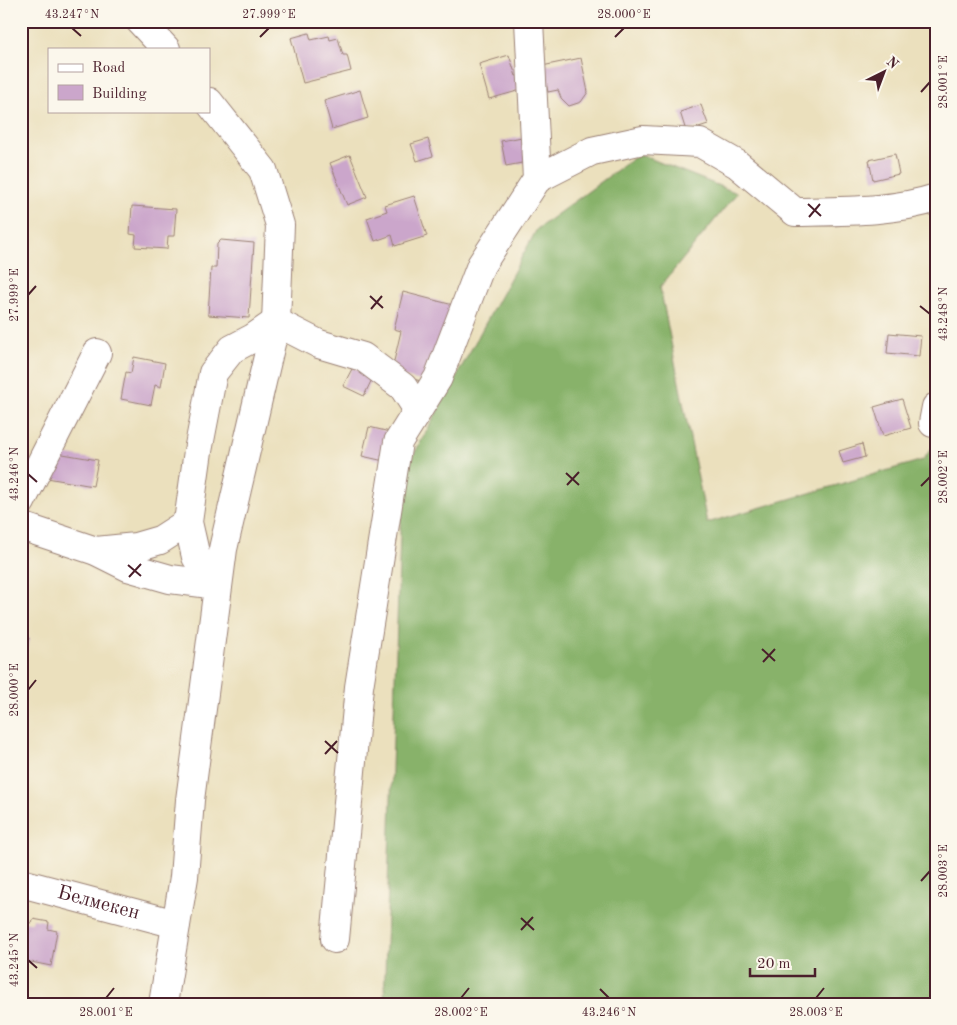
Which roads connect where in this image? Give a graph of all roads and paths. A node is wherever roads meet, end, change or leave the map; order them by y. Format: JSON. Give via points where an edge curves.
{"nodes":[{"id":1,"x":140,"y":21,"type":"edge"},
{"id":2,"x":529,"y":21,"type":"edge"},
{"id":3,"x":165,"y":48,"type":"edge"},
{"id":4,"x":210,"y":103,"type":"edge"},
{"id":5,"x":537,"y":179,"type":"junction"},
{"id":6,"x":936,"y":198,"type":"edge"},
{"id":7,"x":276,"y":322,"type":"junction"},
{"id":8,"x":97,"y":353,"type":"dead end"},
{"id":9,"x":418,"y":410,"type":"junction"},
{"id":10,"x":21,"y":502,"type":"edge"},
{"id":11,"x":188,"y":522,"type":"junction"},
{"id":12,"x":21,"y":526,"type":"edge"},
{"id":13,"x":96,"y":551,"type":"junction"},
{"id":14,"x":218,"y":585,"type":"junction"},
{"id":15,"x":21,"y":883,"type":"edge"},
{"id":16,"x":176,"y":924,"type":"junction"},
{"id":17,"x":335,"y":940,"type":"dead end"},
{"id":18,"x":163,"y":1004,"type":"edge"}],
"edges":[{"from":1,"to":3,"type":"street"},
{"from":2,"to":5,"type":"street"},
{"from":4,"to":7,"type":"street","via":[[263,170],[280,225]]},
{"from":5,"to":6,"type":"street","via":[[592,151],[643,140],[700,143],[737,164],[795,212],[919,204]]},
{"from":5,"to":9,"type":"street","via":[[481,265],[438,378]]},
{"from":7,"to":9,"type":"street","via":[[319,344],[362,358],[402,387]]},
{"from":7,"to":11,"type":"street","via":[[232,349],[214,373]]},
{"from":7,"to":14,"type":"street","via":[[223,549]]},
{"from":8,"to":10,"type":"street"},
{"from":9,"to":17,"type":"street","via":[[398,442],[359,687]]},
{"from":11,"to":13,"type":"street","via":[[160,540],[136,547]]},
{"from":11,"to":14,"type":"street","via":[[196,557]]},
{"from":12,"to":13,"type":"street"},
{"from":13,"to":14,"type":"street","via":[[128,567],[170,579]]},
{"from":14,"to":16,"type":"street"},
{"from":15,"to":16,"type":"street","name":"Белмекен"},
{"from":16,"to":18,"type":"street"}]}
